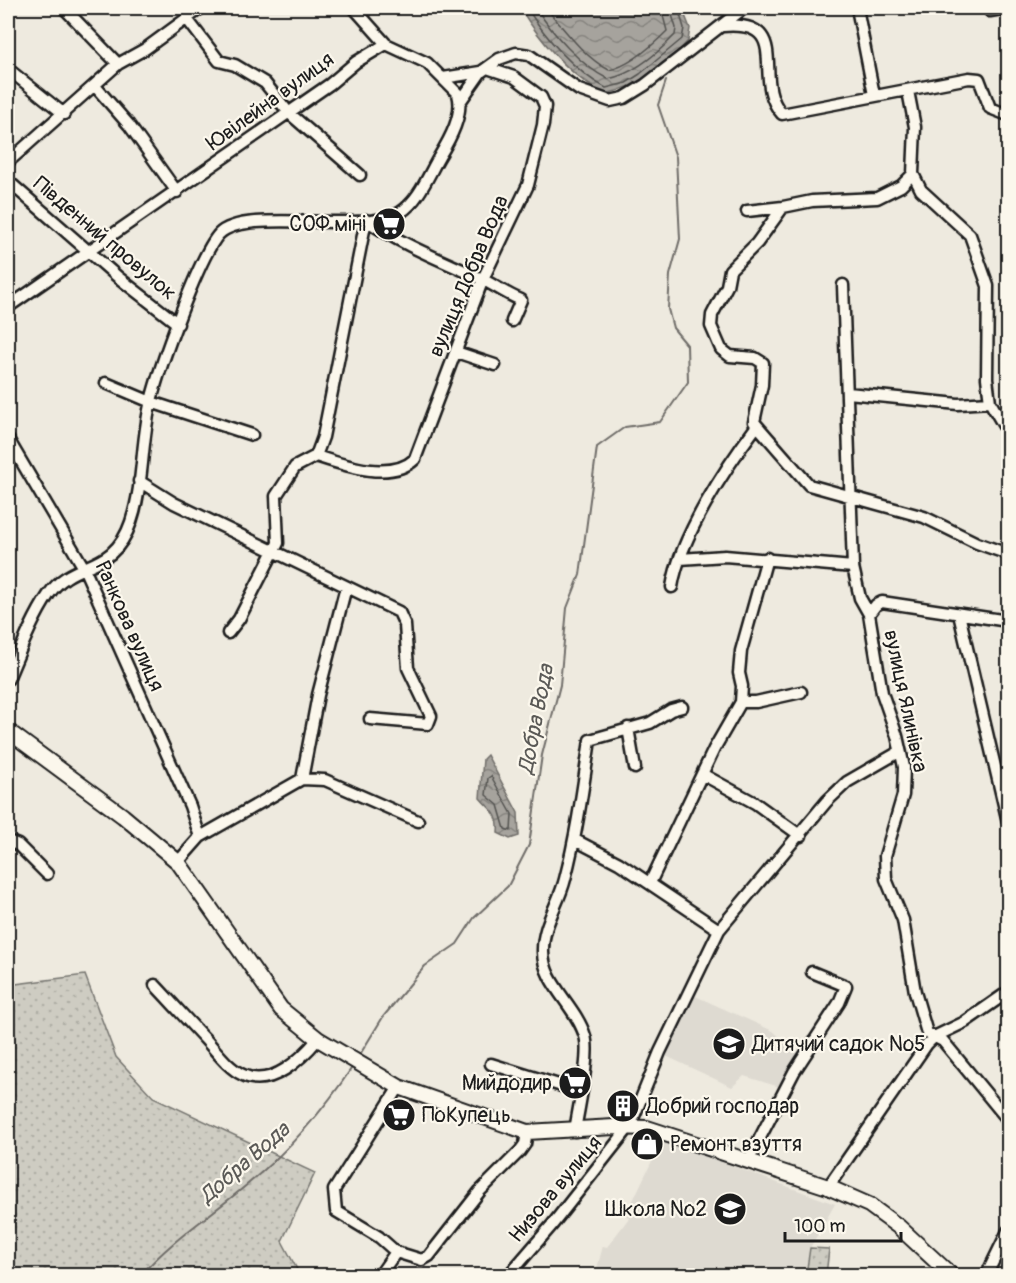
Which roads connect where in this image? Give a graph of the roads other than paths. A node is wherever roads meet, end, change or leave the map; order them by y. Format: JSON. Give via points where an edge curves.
{"nodes":[{"id":1,"x":64,"y":8,"type":"edge"},
{"id":2,"x":201,"y":8,"type":"edge"},
{"id":3,"x":354,"y":8,"type":"edge"},
{"id":4,"x":744,"y":8,"type":"edge"},
{"id":5,"x":857,"y":8,"type":"edge"},
{"id":6,"x":988,"y":8,"type":"edge"},
{"id":7,"x":1008,"y":8,"type":"edge"},
{"id":8,"x":187,"y":19,"type":"junction"},
{"id":9,"x":723,"y":26,"type":"junction"},
{"id":10,"x":386,"y":44,"type":"junction"},
{"id":11,"x":118,"y":64,"type":"junction"},
{"id":12,"x":8,"y":69,"type":"edge"},
{"id":13,"x":484,"y":70,"type":"junction"},
{"id":14,"x":442,"y":78,"type":"junction"},
{"id":15,"x":95,"y":86,"type":"junction"},
{"id":16,"x":908,"y":91,"type":"junction"},
{"id":17,"x":874,"y":95,"type":"junction"},
{"id":18,"x":460,"y":102,"type":"junction"},
{"id":19,"x":289,"y":112,"type":"junction"},
{"id":20,"x":64,"y":114,"type":"junction"},
{"id":21,"x":1008,"y":115,"type":"edge"},
{"id":22,"x":8,"y":162,"type":"edge"},
{"id":23,"x":913,"y":174,"type":"junction"},
{"id":24,"x":360,"y":175,"type":"dead end"},
{"id":25,"x":8,"y":181,"type":"edge"},
{"id":26,"x":901,"y":186,"type":"junction"},
{"id":27,"x":921,"y":190,"type":"junction"},
{"id":28,"x":177,"y":192,"type":"junction"},
{"id":29,"x":783,"y":207,"type":"junction"},
{"id":30,"x":747,"y":210,"type":"dead end"},
{"id":31,"x":366,"y":220,"type":"junction"},
{"id":32,"x":89,"y":252,"type":"junction"},
{"id":33,"x":483,"y":279,"type":"junction"},
{"id":34,"x":843,"y":285,"type":"dead end"},
{"id":35,"x":8,"y":307,"type":"edge"},
{"id":36,"x":512,"y":321,"type":"dead end"},
{"id":37,"x":178,"y":324,"type":"junction"},
{"id":38,"x":456,"y":352,"type":"junction"},
{"id":39,"x":495,"y":365,"type":"dead end"},
{"id":40,"x":106,"y":382,"type":"dead end"},
{"id":41,"x":848,"y":393,"type":"junction"},
{"id":42,"x":151,"y":402,"type":"junction"},
{"id":43,"x":990,"y":402,"type":"junction"},
{"id":44,"x":756,"y":427,"type":"junction"},
{"id":45,"x":1008,"y":431,"type":"edge"},
{"id":46,"x":252,"y":435,"type":"dead end"},
{"id":47,"x":8,"y":439,"type":"edge"},
{"id":48,"x":316,"y":456,"type":"junction"},
{"id":49,"x":139,"y":481,"type":"junction"},
{"id":50,"x":850,"y":496,"type":"junction"},
{"id":51,"x":273,"y":552,"type":"junction"},
{"id":52,"x":1008,"y":554,"type":"edge"},
{"id":53,"x":767,"y":558,"type":"junction"},
{"id":54,"x":680,"y":559,"type":"junction"},
{"id":55,"x":853,"y":567,"type":"junction"},
{"id":56,"x":84,"y":568,"type":"junction"},
{"id":57,"x":346,"y":587,"type":"junction"},
{"id":58,"x":672,"y":587,"type":"dead end"},
{"id":59,"x":869,"y":614,"type":"junction"},
{"id":60,"x":959,"y":614,"type":"junction"},
{"id":61,"x":1008,"y":621,"type":"edge"},
{"id":62,"x":228,"y":633,"type":"dead end"},
{"id":63,"x":8,"y":679,"type":"edge"},
{"id":64,"x":801,"y":692,"type":"dead end"},
{"id":65,"x":741,"y":702,"type":"junction"},
{"id":66,"x":682,"y":707,"type":"dead end"},
{"id":67,"x":370,"y":718,"type":"dead end"},
{"id":68,"x":628,"y":728,"type":"junction"},
{"id":69,"x":8,"y":730,"type":"edge"},
{"id":70,"x":899,"y":752,"type":"junction"},
{"id":71,"x":635,"y":768,"type":"dead end"},
{"id":72,"x":702,"y":774,"type":"junction"},
{"id":73,"x":302,"y":779,"type":"junction"},
{"id":74,"x":418,"y":821,"type":"dead end"},
{"id":75,"x":1008,"y":822,"type":"edge"},
{"id":76,"x":801,"y":836,"type":"junction"},
{"id":77,"x":200,"y":837,"type":"junction"},
{"id":78,"x":575,"y":840,"type":"junction"},
{"id":79,"x":8,"y":841,"type":"edge"},
{"id":80,"x":178,"y":862,"type":"junction"},
{"id":81,"x":47,"y":874,"type":"dead end"},
{"id":82,"x":650,"y":884,"type":"junction"},
{"id":83,"x":719,"y":930,"type":"junction"},
{"id":84,"x":812,"y":972,"type":"dead end"},
{"id":85,"x":155,"y":985,"type":"dead end"},
{"id":86,"x":1008,"y":992,"type":"edge"},
{"id":87,"x":934,"y":1037,"type":"junction"},
{"id":88,"x":318,"y":1038,"type":"junction"},
{"id":89,"x":491,"y":1064,"type":"dead end"},
{"id":90,"x":399,"y":1087,"type":"junction"},
{"id":91,"x":581,"y":1092,"type":"junction"},
{"id":92,"x":1008,"y":1120,"type":"edge"},
{"id":93,"x":630,"y":1126,"type":"junction"},
{"id":94,"x":575,"y":1131,"type":"junction"},
{"id":95,"x":526,"y":1132,"type":"junction"},
{"id":96,"x":748,"y":1161,"type":"junction"},
{"id":97,"x":828,"y":1186,"type":"junction"},
{"id":98,"x":1008,"y":1231,"type":"edge"},
{"id":99,"x":396,"y":1252,"type":"junction"},
{"id":100,"x":378,"y":1275,"type":"edge"},
{"id":101,"x":508,"y":1275,"type":"edge"},
{"id":102,"x":952,"y":1275,"type":"edge"},
{"id":103,"x":986,"y":1275,"type":"edge"}],
"edges":[{"from":1,"to":11,"type":"street"},
{"from":2,"to":8,"type":"street"},
{"from":3,"to":10,"type":"street"},
{"from":4,"to":9,"type":"street"},
{"from":5,"to":17,"type":"street"},
{"from":6,"to":7,"type":"street"},
{"from":8,"to":11,"type":"street"},
{"from":8,"to":19,"type":"street","via":[[219,62],[235,65],[265,83]]},
{"from":9,"to":13,"type":"street","via":[[645,85],[624,98],[610,101],[579,90],[529,55],[516,53]]},
{"from":9,"to":17,"type":"street","via":[[747,25],[761,33],[769,82],[782,114]]},
{"from":10,"to":14,"type":"street","via":[[427,63]]},
{"from":10,"to":19,"type":"street","name":"Ювілейна вулиця"},
{"from":11,"to":15,"type":"street"},
{"from":12,"to":20,"type":"street"},
{"from":13,"to":14,"type":"street"},
{"from":13,"to":18,"type":"street"},
{"from":13,"to":33,"type":"street","name":"вулиця Добра Вода","via":[[514,77],[541,97],[545,106],[528,185]]},
{"from":14,"to":18,"type":"street","via":[[458,94]]},
{"from":15,"to":20,"type":"street"},
{"from":15,"to":28,"type":"street","via":[[129,125]]},
{"from":16,"to":17,"type":"street"},
{"from":16,"to":21,"type":"street","via":[[979,79],[990,108]]},
{"from":16,"to":23,"type":"street","via":[[915,127]]},
{"from":18,"to":31,"type":"street","via":[[444,149],[416,196],[395,216]]},
{"from":19,"to":24,"type":"street"},
{"from":19,"to":28,"type":"street","name":"Ювілейна вулиця"},
{"from":20,"to":22,"type":"street"},
{"from":23,"to":26,"type":"street"},
{"from":23,"to":27,"type":"street"},
{"from":25,"to":32,"type":"street","name":"Південний провулок"},
{"from":26,"to":27,"type":"street"},
{"from":26,"to":29,"type":"street","via":[[877,198],[812,201]]},
{"from":27,"to":43,"type":"street","via":[[970,235],[985,273]]},
{"from":28,"to":32,"type":"street","name":"Ювілейна вулиця"},
{"from":29,"to":30,"type":"street"},
{"from":29,"to":44,"type":"street","via":[[757,243],[730,270],[728,286],[712,315],[711,326],[721,349],[730,356],[755,358],[763,363]]},
{"from":31,"to":33,"type":"street","via":[[409,246]]},
{"from":31,"to":37,"type":"street","via":[[239,223],[220,234],[204,260]]},
{"from":31,"to":48,"type":"street"},
{"from":32,"to":35,"type":"street","name":"Ювілейна вулиця"},
{"from":32,"to":37,"type":"street","name":"Південний провулок"},
{"from":33,"to":36,"type":"street","via":[[502,293],[521,300]]},
{"from":33,"to":38,"type":"street","name":"вулиця Добра Вода"},
{"from":34,"to":41,"type":"street","name":"вулиця Ялинівка"},
{"from":37,"to":42,"type":"street"},
{"from":38,"to":39,"type":"street"},
{"from":38,"to":48,"type":"street","name":"вулиця Добра Вода","via":[[415,459],[409,465],[382,470],[343,465]]},
{"from":40,"to":42,"type":"street"},
{"from":41,"to":43,"type":"street","via":[[958,404]]},
{"from":41,"to":50,"type":"street","name":"вулиця Ялинівка"},
{"from":42,"to":46,"type":"street"},
{"from":42,"to":49,"type":"street"},
{"from":43,"to":45,"type":"street"},
{"from":44,"to":50,"type":"street","via":[[809,485]]},
{"from":44,"to":54,"type":"street","via":[[721,478]]},
{"from":47,"to":56,"type":"street","name":"Ранкова вулиця"},
{"from":48,"to":51,"type":"street","via":[[295,466],[276,496],[279,526]]},
{"from":49,"to":51,"type":"street","via":[[174,503]]},
{"from":49,"to":56,"type":"street","via":[[132,520],[121,545],[104,560]]},
{"from":50,"to":52,"type":"street","via":[[924,517]]},
{"from":50,"to":55,"type":"street","name":"вулиця Ялинівка"},
{"from":51,"to":57,"type":"street"},
{"from":51,"to":62,"type":"street"},
{"from":53,"to":54,"type":"street"},
{"from":53,"to":55,"type":"street"},
{"from":53,"to":65,"type":"street","via":[[741,651]]},
{"from":54,"to":58,"type":"street"},
{"from":55,"to":59,"type":"street","name":"вулиця Ялинівка","via":[[860,598]]},
{"from":56,"to":63,"type":"street","via":[[50,592]]},
{"from":56,"to":77,"type":"street","name":"Ранкова вулиця","via":[[190,806]]},
{"from":57,"to":67,"type":"street","via":[[392,607],[403,618],[408,668],[431,716],[428,724]]},
{"from":57,"to":73,"type":"street","via":[[318,695]]},
{"from":59,"to":60,"type":"street","via":[[882,602]]},
{"from":59,"to":70,"type":"street","name":"вулиця Ялинівка","via":[[882,693]]},
{"from":60,"to":61,"type":"street"},
{"from":60,"to":75,"type":"street"},
{"from":64,"to":65,"type":"street"},
{"from":65,"to":72,"type":"street"},
{"from":66,"to":68,"type":"street","via":[[650,723]]},
{"from":68,"to":71,"type":"street"},
{"from":68,"to":78,"type":"street","via":[[590,740]]},
{"from":69,"to":80,"type":"main road"},
{"from":70,"to":76,"type":"street","name":"Низова вулиця","via":[[847,782]]},
{"from":70,"to":87,"type":"street","name":"вулиця Ялинівка","via":[[904,767],[903,795],[885,856],[886,879],[903,920],[915,992],[927,1033]]},
{"from":72,"to":76,"type":"street","via":[[755,802]]},
{"from":72,"to":82,"type":"street"},
{"from":73,"to":74,"type":"street","via":[[325,780]]},
{"from":73,"to":77,"type":"street"},
{"from":76,"to":83,"type":"street","name":"Низова вулиця"},
{"from":77,"to":80,"type":"street"},
{"from":78,"to":82,"type":"street"},
{"from":78,"to":91,"type":"street","via":[[561,893],[546,926],[543,953],[546,970],[578,1018],[586,1038]]},
{"from":79,"to":81,"type":"street","via":[[18,845]]},
{"from":80,"to":88,"type":"main road","via":[[281,1009]]},
{"from":82,"to":83,"type":"street"},
{"from":83,"to":93,"type":"street","name":"Низова вулиця"},
{"from":84,"to":96,"type":"street","via":[[846,986]]},
{"from":85,"to":88,"type":"street","via":[[231,1066],[249,1077],[264,1078],[279,1072],[304,1056]]},
{"from":86,"to":87,"type":"street","via":[[965,1022]]},
{"from":87,"to":92,"type":"street","name":"вулиця Ялинівка","via":[[958,1057]]},
{"from":87,"to":97,"type":"street"},
{"from":88,"to":90,"type":"main road"},
{"from":89,"to":91,"type":"street"},
{"from":90,"to":95,"type":"main road"},
{"from":90,"to":99,"type":"street","via":[[334,1190],[333,1201],[336,1211]]},
{"from":91,"to":94,"type":"street"},
{"from":93,"to":94,"type":"main road"},
{"from":93,"to":96,"type":"main road"},
{"from":93,"to":101,"type":"street","name":"Низова вулиця"},
{"from":94,"to":95,"type":"main road"},
{"from":95,"to":99,"type":"street","via":[[525,1144],[480,1191],[429,1256],[422,1260]]},
{"from":96,"to":97,"type":"main road"},
{"from":97,"to":102,"type":"main road","via":[[869,1205]]},
{"from":98,"to":103,"type":"street"},
{"from":99,"to":100,"type":"street"}]}
